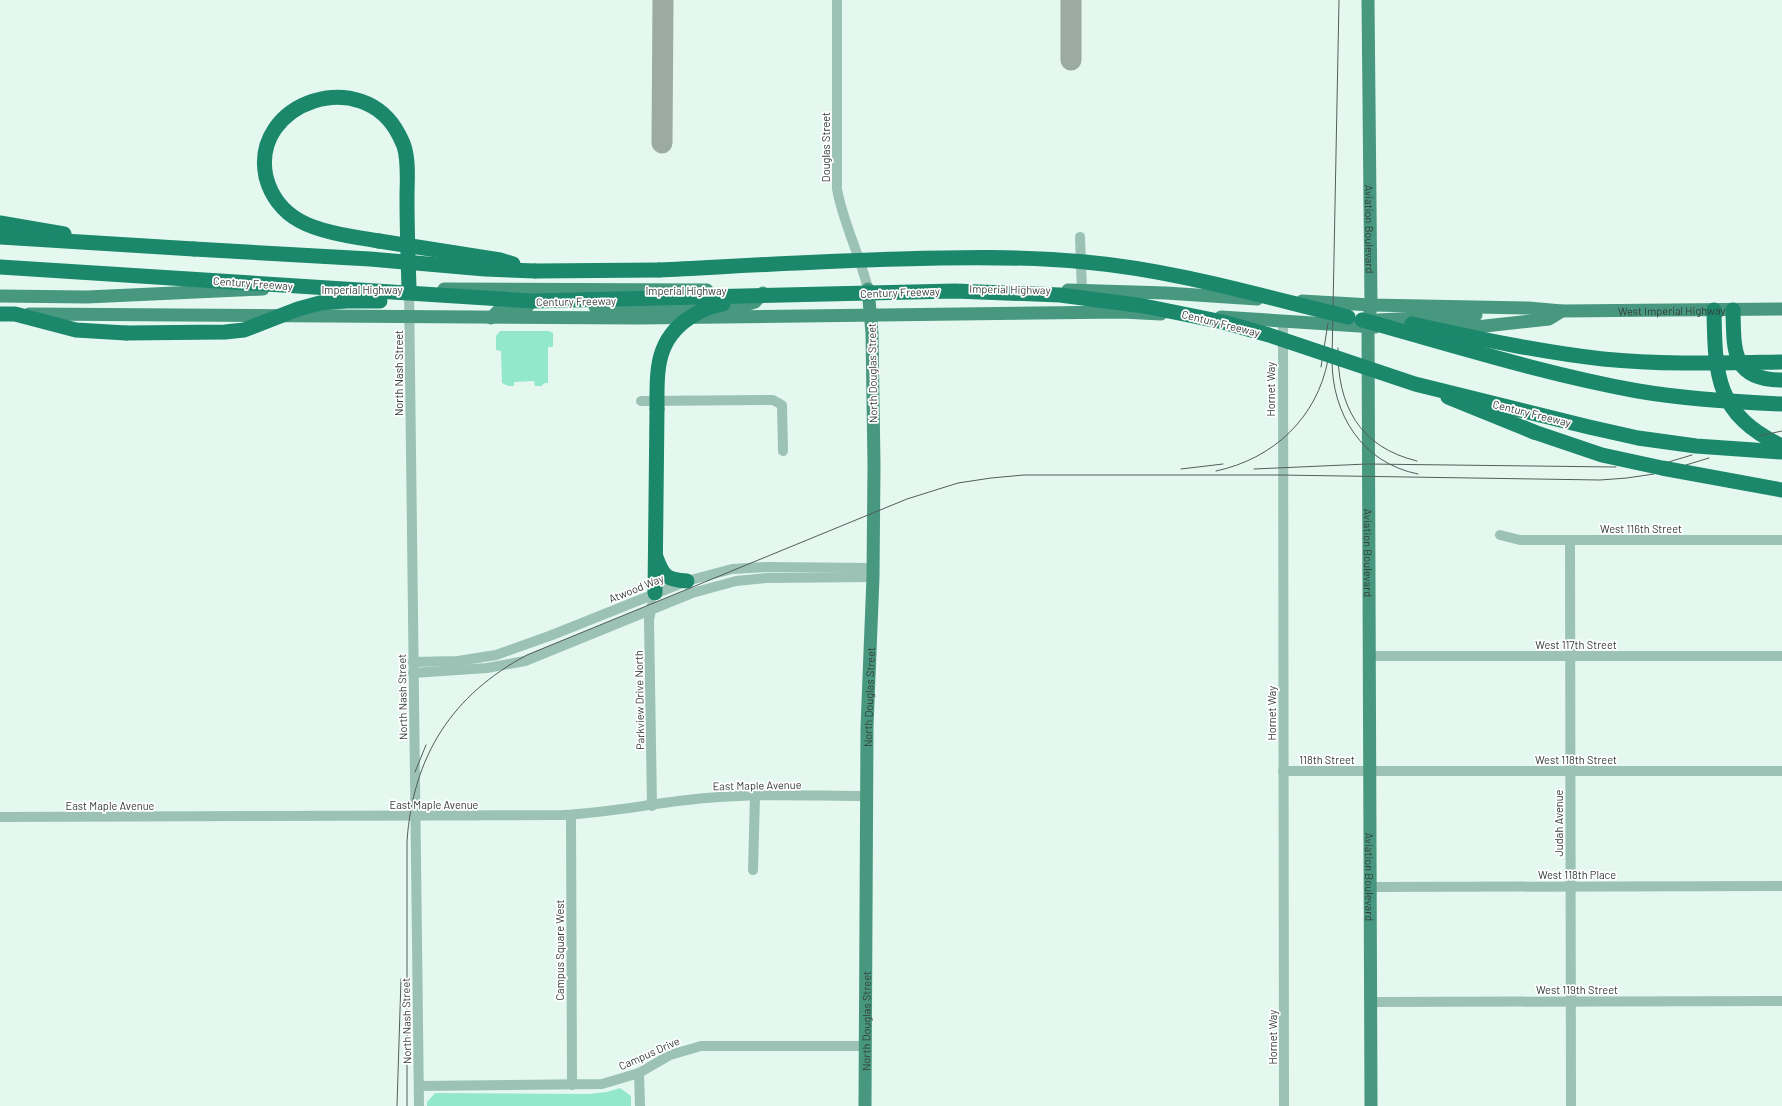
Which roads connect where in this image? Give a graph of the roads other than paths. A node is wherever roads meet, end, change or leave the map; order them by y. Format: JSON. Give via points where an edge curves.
{"nodes":[{"id":1,"x":836,"y":0,"type":"edge"},
{"id":2,"x":1368,"y":0,"type":"edge"},
{"id":3,"x":0,"y":223,"type":"edge"},
{"id":4,"x":0,"y":237,"type":"edge"},
{"id":5,"x":1080,"y":237,"type":"dead end"},
{"id":6,"x":91,"y":243,"type":"junction"},
{"id":7,"x":0,"y":267,"type":"edge"},
{"id":8,"x":534,"y":271,"type":"junction"},
{"id":9,"x":409,"y":288,"type":"junction"},
{"id":10,"x":868,"y":289,"type":"junction"},
{"id":11,"x":638,"y":290,"type":"junction"},
{"id":12,"x":1082,"y":291,"type":"junction"},
{"id":13,"x":772,"y":293,"type":"junction"},
{"id":14,"x":0,"y":296,"type":"edge"},
{"id":15,"x":1209,"y":296,"type":"junction"},
{"id":16,"x":532,"y":301,"type":"junction"},
{"id":17,"x":1371,"y":305,"type":"junction"},
{"id":18,"x":1528,"y":308,"type":"junction"},
{"id":19,"x":1782,"y":309,"type":"edge"},
{"id":20,"x":1714,"y":310,"type":"junction"},
{"id":21,"x":1733,"y":310,"type":"junction"},
{"id":22,"x":1562,"y":311,"type":"junction"},
{"id":23,"x":638,"y":312,"type":"junction"},
{"id":24,"x":1078,"y":313,"type":"junction"},
{"id":25,"x":0,"y":314,"type":"edge"},
{"id":26,"x":15,"y":314,"type":"junction"},
{"id":27,"x":872,"y":315,"type":"junction"},
{"id":28,"x":410,"y":316,"type":"junction"},
{"id":29,"x":1283,"y":321,"type":"junction"},
{"id":30,"x":1365,"y":324,"type":"junction"},
{"id":31,"x":1782,"y":362,"type":"edge"},
{"id":32,"x":1782,"y":380,"type":"edge"},
{"id":33,"x":1415,"y":384,"type":"junction"},
{"id":34,"x":641,"y":401,"type":"dead end"},
{"id":35,"x":1782,"y":404,"type":"edge"},
{"id":36,"x":1782,"y":448,"type":"edge"},
{"id":37,"x":783,"y":452,"type":"dead end"},
{"id":38,"x":1782,"y":490,"type":"edge"},
{"id":39,"x":1500,"y":535,"type":"dead end"},
{"id":40,"x":1570,"y":540,"type":"junction"},
{"id":41,"x":1782,"y":540,"type":"edge"},
{"id":42,"x":656,"y":556,"type":"junction"},
{"id":43,"x":873,"y":573,"type":"junction"},
{"id":44,"x":687,"y":581,"type":"junction"},
{"id":45,"x":655,"y":593,"type":"junction"},
{"id":46,"x":651,"y":610,"type":"junction"},
{"id":47,"x":1370,"y":656,"type":"junction"},
{"id":48,"x":1570,"y":656,"type":"junction"},
{"id":49,"x":1782,"y":656,"type":"edge"},
{"id":50,"x":413,"y":662,"type":"junction"},
{"id":51,"x":413,"y":673,"type":"junction"},
{"id":52,"x":1283,"y":771,"type":"junction"},
{"id":53,"x":1371,"y":771,"type":"junction"},
{"id":54,"x":1570,"y":771,"type":"junction"},
{"id":55,"x":1782,"y":771,"type":"edge"},
{"id":56,"x":755,"y":796,"type":"junction"},
{"id":57,"x":867,"y":796,"type":"junction"},
{"id":58,"x":652,"y":806,"type":"junction"},
{"id":59,"x":571,"y":815,"type":"junction"},
{"id":60,"x":415,"y":816,"type":"junction"},
{"id":61,"x":0,"y":817,"type":"edge"},
{"id":62,"x":753,"y":870,"type":"dead end"},
{"id":63,"x":1570,"y":886,"type":"junction"},
{"id":64,"x":1782,"y":886,"type":"edge"},
{"id":65,"x":1371,"y":887,"type":"junction"},
{"id":66,"x":1571,"y":1001,"type":"junction"},
{"id":67,"x":1782,"y":1001,"type":"edge"},
{"id":68,"x":1371,"y":1002,"type":"junction"},
{"id":69,"x":865,"y":1046,"type":"junction"},
{"id":70,"x":639,"y":1073,"type":"junction"},
{"id":71,"x":572,"y":1085,"type":"junction"},
{"id":72,"x":419,"y":1086,"type":"junction"},
{"id":73,"x":419,"y":1106,"type":"edge"},
{"id":74,"x":640,"y":1106,"type":"edge"},
{"id":75,"x":865,"y":1106,"type":"edge"},
{"id":76,"x":1284,"y":1106,"type":"edge"},
{"id":77,"x":1371,"y":1106,"type":"edge"},
{"id":78,"x":1571,"y":1106,"type":"edge"}],
"edges":[{"from":1,"to":10,"type":"street","name":"Douglas Street","via":[[837,189],[841,210]]},
{"from":2,"to":17,"type":"main road","name":"Aviation Boulevard"},
{"from":3,"to":6,"type":"highway","via":[[57,232]]},
{"from":4,"to":6,"type":"highway"},
{"from":5,"to":12,"type":"street"},
{"from":6,"to":8,"type":"highway","bridge":true},
{"from":7,"to":16,"type":"highway","name":"Century Freeway","bridge":true},
{"from":8,"to":9,"type":"highway","bridge":true,"via":[[500,260],[352,237],[300,221],[276,200],[268,186],[265,170],[269,139],[279,124],[293,111],[308,103],[329,97],[348,98],[367,103],[382,112],[394,126],[404,146],[406,168]]},
{"from":8,"to":30,"type":"highway","bridge":true,"via":[[659,270],[940,258],[1036,258],[1158,272]]},
{"from":9,"to":11,"type":"main road","name":"Imperial Highway"},
{"from":9,"to":14,"type":"main road","name":"Imperial Highway","via":[[271,289],[87,297]]},
{"from":9,"to":28,"type":"street","name":"North Nash Street"},
{"from":10,"to":12,"type":"main road","name":"Imperial Highway"},
{"from":10,"to":13,"type":"main road","name":"Imperial Highway"},
{"from":10,"to":27,"type":"main road","name":"North Douglas Street"},
{"from":11,"to":13,"type":"main road","name":"Imperial Highway"},
{"from":11,"to":23,"type":"street"},
{"from":12,"to":15,"type":"main road","name":"Imperial Highway"},
{"from":13,"to":16,"type":"highway","name":"Century Freeway","bridge":true},
{"from":13,"to":23,"type":"main road","via":[[755,302],[739,306]]},
{"from":13,"to":33,"type":"highway","name":"Century Freeway","bridge":true,"via":[[955,291],[1060,295],[1104,300],[1223,322]]},
{"from":13,"to":42,"type":"highway","bridge":true,"via":[[703,308],[679,325],[663,348],[657,380]]},
{"from":15,"to":17,"type":"main road","name":"Imperial Highway"},
{"from":15,"to":24,"type":"main road","via":[[1182,300],[1091,303]]},
{"from":16,"to":26,"type":"highway","bridge":true,"via":[[320,303],[244,330],[225,332],[126,333],[76,330]]},
{"from":17,"to":18,"type":"main road","name":"West Imperial Highway"},
{"from":17,"to":30,"type":"main road","name":"Aviation Boulevard"},
{"from":18,"to":22,"type":"main road","name":"West Imperial Highway"},
{"from":18,"to":30,"type":"main road","via":[[1513,314],[1378,320]]},
{"from":19,"to":21,"type":"main road","name":"West Imperial Highway"},
{"from":20,"to":21,"type":"main road","name":"West Imperial Highway"},
{"from":20,"to":22,"type":"main road","name":"West Imperial Highway"},
{"from":20,"to":36,"type":"highway","via":[[1717,371],[1730,405],[1745,423]]},
{"from":21,"to":32,"type":"highway","via":[[1736,355],[1743,368],[1751,375]]},
{"from":22,"to":30,"type":"main road","name":"West Imperial Highway","via":[[1549,319],[1456,327]]},
{"from":23,"to":27,"type":"main road"},
{"from":23,"to":28,"type":"main road","via":[[491,318]]},
{"from":24,"to":27,"type":"main road"},
{"from":24,"to":29,"type":"main road","via":[[1122,312]]},
{"from":25,"to":26,"type":"highway"},
{"from":26,"to":28,"type":"main road"},
{"from":27,"to":43,"type":"main road","name":"North Douglas Street"},
{"from":28,"to":50,"type":"street","name":"North Nash Street"},
{"from":29,"to":30,"type":"main road"},
{"from":29,"to":52,"type":"street","name":"Hornet Way"},
{"from":30,"to":31,"type":"highway","bridge":true,"via":[[1399,322],[1511,345],[1604,359],[1697,364]]},
{"from":30,"to":35,"type":"highway","bridge":true,"via":[[1603,384],[1682,397]]},
{"from":30,"to":47,"type":"main road","name":"Aviation Boulevard"},
{"from":33,"to":36,"type":"highway","name":"Century Freeway","bridge":true,"via":[[1638,438],[1696,446]]},
{"from":33,"to":38,"type":"highway","bridge":true,"via":[[1534,432],[1602,455]]},
{"from":34,"to":37,"type":"street","via":[[773,400],[782,405]]},
{"from":39,"to":40,"type":"street","name":"West 116th Street","via":[[1520,540]]},
{"from":40,"to":41,"type":"street","name":"West 116th Street"},
{"from":40,"to":48,"type":"street","name":"Judah Avenue"},
{"from":42,"to":44,"type":"highway","via":[[666,576],[672,580]]},
{"from":42,"to":45,"type":"highway"},
{"from":43,"to":44,"type":"street","name":"Atwood Way","via":[[751,567],[732,569]]},
{"from":43,"to":46,"type":"street","via":[[750,579],[692,593]]},
{"from":43,"to":57,"type":"main road","name":"North Douglas Street"},
{"from":44,"to":45,"type":"street","name":"Atwood Way"},
{"from":45,"to":46,"type":"street","name":"Parkview Drive North"},
{"from":45,"to":50,"type":"street","name":"Atwood Way","via":[[496,655],[458,661]]},
{"from":46,"to":51,"type":"street","via":[[525,661],[487,668]]},
{"from":46,"to":58,"type":"street","name":"Parkview Drive North","via":[[649,620]]},
{"from":47,"to":48,"type":"street","name":"West 117th Street"},
{"from":47,"to":53,"type":"main road","name":"Aviation Boulevard"},
{"from":48,"to":49,"type":"street","name":"West 117th Street"},
{"from":48,"to":54,"type":"street","name":"Judah Avenue"},
{"from":50,"to":51,"type":"street","name":"North Nash Street"},
{"from":51,"to":60,"type":"street","name":"North Nash Street"},
{"from":52,"to":53,"type":"street","name":"118th Street"},
{"from":52,"to":76,"type":"street","name":"Hornet Way"},
{"from":53,"to":54,"type":"street","name":"West 118th Street"},
{"from":53,"to":65,"type":"main road","name":"Aviation Boulevard"},
{"from":54,"to":55,"type":"street","name":"West 118th Street"},
{"from":54,"to":63,"type":"street","name":"Judah Avenue"},
{"from":56,"to":57,"type":"street","name":"East Maple Avenue"},
{"from":56,"to":58,"type":"street","name":"East Maple Avenue","via":[[704,798]]},
{"from":56,"to":62,"type":"street"},
{"from":57,"to":69,"type":"main road","name":"North Douglas Street"},
{"from":58,"to":59,"type":"street","name":"East Maple Avenue"},
{"from":59,"to":60,"type":"street","name":"East Maple Avenue"},
{"from":59,"to":71,"type":"street","name":"Campus Square West"},
{"from":60,"to":61,"type":"street","name":"East Maple Avenue"},
{"from":60,"to":72,"type":"street","name":"North Nash Street"},
{"from":63,"to":64,"type":"street","name":"West 118th Place"},
{"from":63,"to":65,"type":"street","name":"West 118th Place"},
{"from":63,"to":66,"type":"street","name":"Judah Avenue"},
{"from":65,"to":68,"type":"main road","name":"Aviation Boulevard"},
{"from":66,"to":67,"type":"street","name":"West 119th Street"},
{"from":66,"to":68,"type":"street","name":"West 119th Street"},
{"from":66,"to":78,"type":"street","name":"Judah Avenue"},
{"from":68,"to":77,"type":"main road","name":"Aviation Boulevard"},
{"from":69,"to":70,"type":"street","name":"Campus Drive","via":[[701,1046],[670,1055]]},
{"from":69,"to":75,"type":"main road","name":"North Douglas Street"},
{"from":70,"to":71,"type":"street","name":"Campus Drive","via":[[602,1084]]},
{"from":70,"to":74,"type":"street"},
{"from":71,"to":72,"type":"street","name":"Campus Drive"},
{"from":72,"to":73,"type":"street","name":"North Nash Street"}]}
